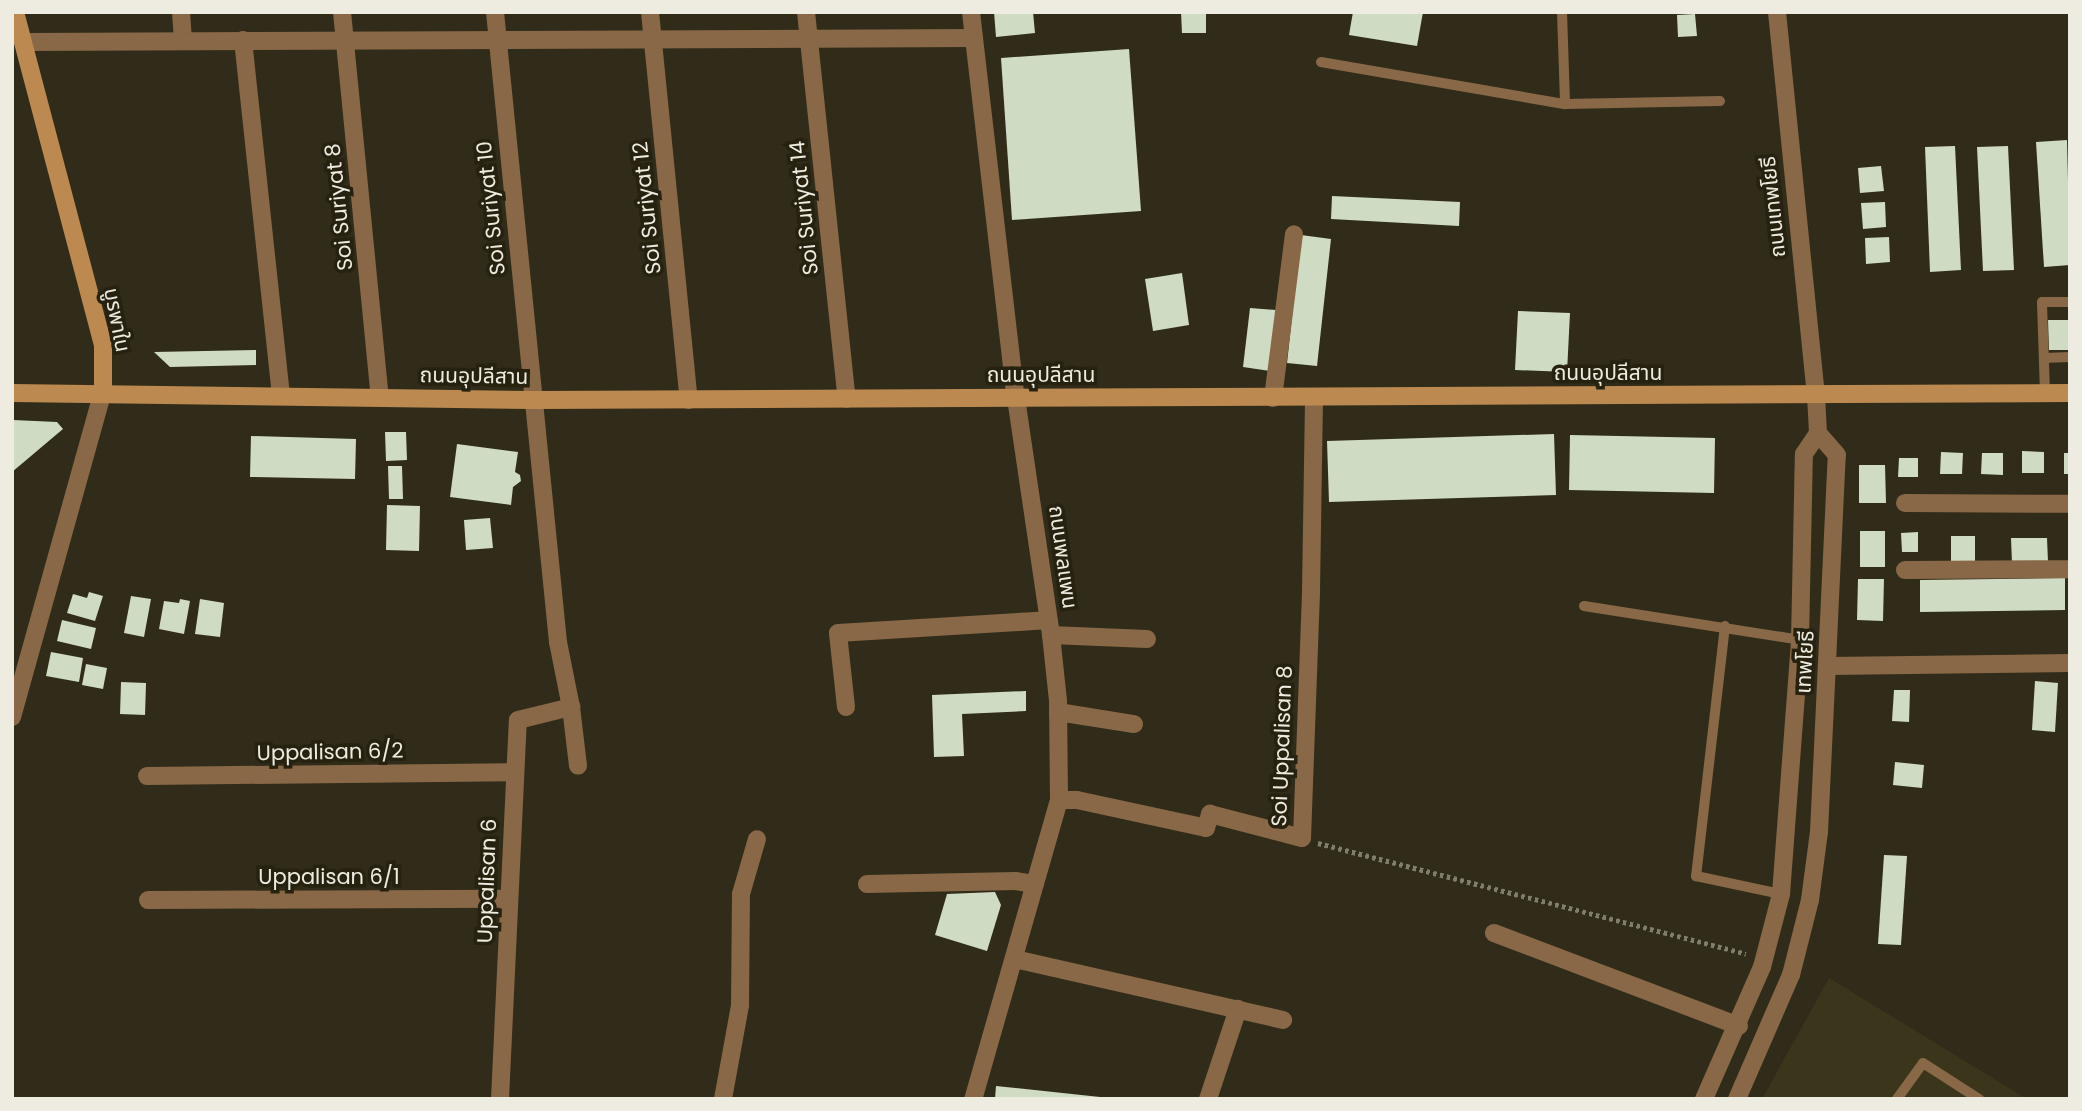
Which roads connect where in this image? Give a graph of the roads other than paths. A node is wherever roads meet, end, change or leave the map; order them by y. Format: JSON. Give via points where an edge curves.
{"nodes":[{"id":1,"x":15,"y":12,"type":"edge"},
{"id":2,"x":181,"y":12,"type":"edge"},
{"id":3,"x":342,"y":12,"type":"edge"},
{"id":4,"x":495,"y":12,"type":"edge"},
{"id":5,"x":650,"y":12,"type":"edge"},
{"id":6,"x":806,"y":12,"type":"edge"},
{"id":7,"x":971,"y":12,"type":"edge"},
{"id":8,"x":1562,"y":12,"type":"edge"},
{"id":9,"x":1777,"y":12,"type":"edge"},
{"id":10,"x":974,"y":38,"type":"junction"},
{"id":11,"x":498,"y":39,"type":"junction"},
{"id":12,"x":653,"y":39,"type":"junction"},
{"id":13,"x":809,"y":39,"type":"junction"},
{"id":14,"x":183,"y":40,"type":"junction"},
{"id":15,"x":243,"y":40,"type":"junction"},
{"id":16,"x":345,"y":40,"type":"junction"},
{"id":17,"x":23,"y":42,"type":"junction"},
{"id":18,"x":1321,"y":62,"type":"dead end"},
{"id":19,"x":1720,"y":101,"type":"dead end"},
{"id":20,"x":1564,"y":104,"type":"junction"},
{"id":21,"x":1294,"y":234,"type":"dead end"},
{"id":22,"x":2070,"y":302,"type":"edge"},
{"id":23,"x":2070,"y":357,"type":"edge"},
{"id":24,"x":2044,"y":358,"type":"junction"},
{"id":25,"x":103,"y":392,"type":"junction"},
{"id":26,"x":12,"y":393,"type":"edge"},
{"id":27,"x":2045,"y":393,"type":"junction"},
{"id":28,"x":2070,"y":393,"type":"edge"},
{"id":29,"x":281,"y":396,"type":"junction"},
{"id":30,"x":1816,"y":396,"type":"junction"},
{"id":31,"x":380,"y":397,"type":"junction"},
{"id":32,"x":1314,"y":397,"type":"junction"},
{"id":33,"x":1016,"y":398,"type":"junction"},
{"id":34,"x":1273,"y":398,"type":"junction"},
{"id":35,"x":847,"y":399,"type":"junction"},
{"id":36,"x":533,"y":400,"type":"junction"},
{"id":37,"x":690,"y":400,"type":"junction"},
{"id":38,"x":1818,"y":433,"type":"junction"},
{"id":39,"x":1905,"y":503,"type":"dead end"},
{"id":40,"x":2070,"y":504,"type":"edge"},
{"id":41,"x":2070,"y":569,"type":"edge"},
{"id":42,"x":1905,"y":570,"type":"dead end"},
{"id":43,"x":1584,"y":606,"type":"dead end"},
{"id":44,"x":1725,"y":626,"type":"junction"},
{"id":45,"x":1050,"y":628,"type":"junction"},
{"id":46,"x":1147,"y":639,"type":"dead end"},
{"id":47,"x":1800,"y":640,"type":"junction"},
{"id":48,"x":2070,"y":663,"type":"edge"},
{"id":49,"x":1829,"y":666,"type":"junction"},
{"id":50,"x":571,"y":707,"type":"junction"},
{"id":51,"x":846,"y":707,"type":"dead end"},
{"id":52,"x":1058,"y":712,"type":"junction"},
{"id":53,"x":12,"y":717,"type":"edge"},
{"id":54,"x":1134,"y":724,"type":"dead end"},
{"id":55,"x":578,"y":766,"type":"dead end"},
{"id":56,"x":514,"y":772,"type":"junction"},
{"id":57,"x":147,"y":776,"type":"dead end"},
{"id":58,"x":1059,"y":800,"type":"junction"},
{"id":59,"x":757,"y":839,"type":"dead end"},
{"id":60,"x":867,"y":884,"type":"dead end"},
{"id":61,"x":1035,"y":884,"type":"junction"},
{"id":62,"x":1780,"y":894,"type":"junction"},
{"id":63,"x":509,"y":899,"type":"junction"},
{"id":64,"x":1810,"y":900,"type":"junction"},
{"id":65,"x":148,"y":901,"type":"dead end"},
{"id":66,"x":1493,"y":933,"type":"dead end"},
{"id":67,"x":1016,"y":959,"type":"junction"},
{"id":68,"x":1238,"y":1009,"type":"junction"},
{"id":69,"x":1283,"y":1020,"type":"dead end"},
{"id":70,"x":1739,"y":1026,"type":"junction"},
{"id":71,"x":500,"y":1099,"type":"edge"},
{"id":72,"x":723,"y":1099,"type":"edge"},
{"id":73,"x":973,"y":1099,"type":"edge"},
{"id":74,"x":1208,"y":1099,"type":"edge"},
{"id":75,"x":1704,"y":1099,"type":"edge"},
{"id":76,"x":1737,"y":1099,"type":"edge"},
{"id":77,"x":1898,"y":1099,"type":"edge"},
{"id":78,"x":1979,"y":1099,"type":"edge"}],
"edges":[{"from":1,"to":17,"type":"main road","name":"บูรพาใน"},
{"from":2,"to":14,"type":"street"},
{"from":3,"to":16,"type":"street","name":"Soi Suriyat 8"},
{"from":4,"to":11,"type":"street","name":"Soi Suriyat 10"},
{"from":5,"to":12,"type":"street","name":"Soi Suriyat 12"},
{"from":6,"to":13,"type":"street","name":"Soi Suriyat 14"},
{"from":7,"to":10,"type":"street","name":"ถนนพลแพน"},
{"from":8,"to":20,"type":"lane"},
{"from":9,"to":30,"type":"street","name":"ถนนเทพโยธี"},
{"from":10,"to":13,"type":"street"},
{"from":10,"to":33,"type":"street","name":"ถนนพลแพน"},
{"from":11,"to":12,"type":"street"},
{"from":11,"to":16,"type":"street"},
{"from":11,"to":36,"type":"street","name":"Soi Suriyat 10"},
{"from":12,"to":13,"type":"street"},
{"from":12,"to":37,"type":"street","name":"Soi Suriyat 12"},
{"from":13,"to":35,"type":"street","name":"Soi Suriyat 14"},
{"from":14,"to":15,"type":"street"},
{"from":14,"to":17,"type":"street"},
{"from":15,"to":16,"type":"street"},
{"from":15,"to":29,"type":"street"},
{"from":16,"to":31,"type":"street","name":"Soi Suriyat 8"},
{"from":17,"to":25,"type":"main road","name":"บูรพาใน","via":[[103,344]]},
{"from":18,"to":20,"type":"lane"},
{"from":19,"to":20,"type":"lane"},
{"from":21,"to":34,"type":"street"},
{"from":22,"to":24,"type":"lane","via":[[2042,302]]},
{"from":23,"to":24,"type":"lane"},
{"from":24,"to":27,"type":"lane"},
{"from":25,"to":26,"type":"main road","name":"ถนนอุปลีสาน"},
{"from":25,"to":29,"type":"main road","name":"ถนนอุปลีสาน"},
{"from":25,"to":53,"type":"street","name":"บูรพาใน"},
{"from":27,"to":28,"type":"main road","name":"ถนนอุปลีสาน"},
{"from":27,"to":30,"type":"main road","name":"ถนนอุปลีสาน"},
{"from":29,"to":31,"type":"main road","name":"ถนนอุปลีสาน"},
{"from":30,"to":32,"type":"main road","name":"ถนนอุปลีสาน"},
{"from":30,"to":38,"type":"street","name":"เทพโยธี"},
{"from":31,"to":36,"type":"main road","name":"ถนนอุปลีสาน"},
{"from":32,"to":34,"type":"main road","name":"ถนนอุปลีสาน"},
{"from":32,"to":58,"type":"street","name":"Soi Uppalisan 8","via":[[1302,838],[1210,814],[1206,828]]},
{"from":33,"to":34,"type":"main road","name":"ถนนอุปลีสาน"},
{"from":33,"to":35,"type":"main road","name":"ถนนอุปลีสาน"},
{"from":33,"to":45,"type":"street","name":"ถนนพลแพน"},
{"from":35,"to":37,"type":"main road","name":"ถนนอุปลีสาน"},
{"from":36,"to":37,"type":"main road","name":"ถนนอุปลีสาน"},
{"from":36,"to":50,"type":"street","via":[[558,642]]},
{"from":38,"to":47,"type":"street","name":"เทพโยธี","via":[[1804,454]]},
{"from":38,"to":49,"type":"street","name":"เทพโยธี","via":[[1837,455]]},
{"from":39,"to":40,"type":"street"},
{"from":41,"to":42,"type":"street"},
{"from":43,"to":44,"type":"lane"},
{"from":44,"to":47,"type":"lane"},
{"from":44,"to":62,"type":"lane","via":[[1696,876]]},
{"from":45,"to":46,"type":"street"},
{"from":45,"to":51,"type":"street","via":[[838,632]]},
{"from":45,"to":52,"type":"street","name":"ถนนพลแพน"},
{"from":47,"to":62,"type":"street","name":"เทพโยธี"},
{"from":48,"to":49,"type":"street"},
{"from":49,"to":64,"type":"street","name":"เทพโยธี"},
{"from":50,"to":55,"type":"street"},
{"from":50,"to":56,"type":"street","name":"Uppalisan 6","via":[[518,720]]},
{"from":52,"to":54,"type":"street"},
{"from":52,"to":58,"type":"street","name":"ถนนพลแพน"},
{"from":56,"to":57,"type":"street","name":"Uppalisan 6/2"},
{"from":56,"to":63,"type":"street","name":"Uppalisan 6"},
{"from":58,"to":61,"type":"street","name":"ถนนพลแพน"},
{"from":59,"to":72,"type":"street","via":[[741,894],[740,1005]]},
{"from":60,"to":61,"type":"street"},
{"from":61,"to":67,"type":"street","name":"ถนนพลแพน"},
{"from":62,"to":64,"type":"street"},
{"from":62,"to":70,"type":"street","name":"เทพโยธี","via":[[1764,958]]},
{"from":63,"to":65,"type":"street","name":"Uppalisan 6/1"},
{"from":63,"to":71,"type":"street","name":"Uppalisan 6"},
{"from":64,"to":76,"type":"street","name":"เทพโยธี","via":[[1791,975]]},
{"from":66,"to":70,"type":"street"},
{"from":67,"to":68,"type":"street"},
{"from":67,"to":73,"type":"street","name":"ถนนพลแพน"},
{"from":68,"to":69,"type":"street"},
{"from":68,"to":74,"type":"street"},
{"from":70,"to":75,"type":"street","name":"เทพโยธี"},
{"from":77,"to":78,"type":"lane","via":[[1923,1063]]}]}
